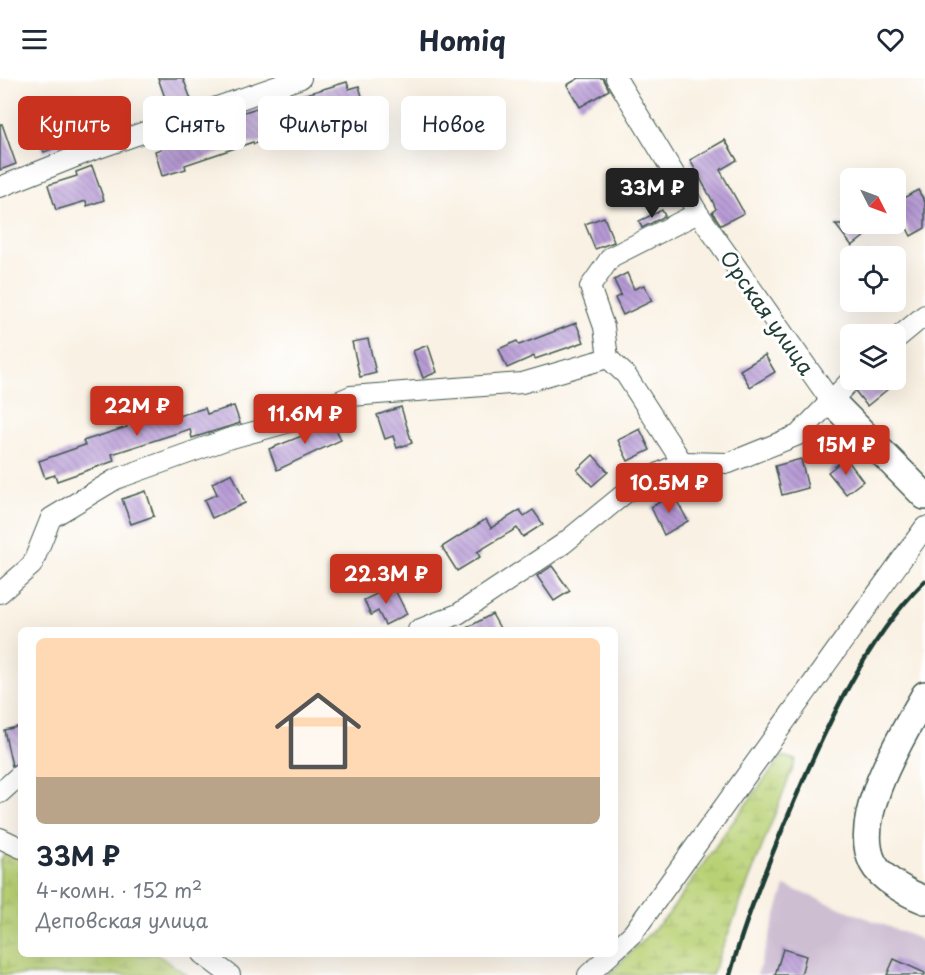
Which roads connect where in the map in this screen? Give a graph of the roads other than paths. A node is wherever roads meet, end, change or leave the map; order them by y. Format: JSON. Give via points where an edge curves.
{"nodes":[{"id":1,"x":301,"y":78,"type":"edge"},
{"id":2,"x":616,"y":78,"type":"edge"},
{"id":3,"x":0,"y":187,"type":"edge"},
{"id":4,"x":698,"y":213,"type":"junction"},
{"id":5,"x":925,"y":315,"type":"edge"},
{"id":6,"x":906,"y":331,"type":"edge"},
{"id":7,"x":609,"y":358,"type":"junction"},
{"id":8,"x":841,"y":390,"type":"edge"},
{"id":9,"x":831,"y":401,"type":"junction"},
{"id":10,"x":682,"y":462,"type":"junction"},
{"id":11,"x":925,"y":496,"type":"edge"},
{"id":12,"x":925,"y":527,"type":"edge"},
{"id":13,"x":0,"y":592,"type":"edge"},
{"id":14,"x":426,"y":627,"type":"edge"},
{"id":15,"x":925,"y":694,"type":"edge"},
{"id":16,"x":18,"y":777,"type":"edge"},
{"id":17,"x":0,"y":793,"type":"edge"},
{"id":18,"x":0,"y":838,"type":"edge"},
{"id":19,"x":18,"y":847,"type":"edge"},
{"id":20,"x":925,"y":900,"type":"edge"},
{"id":21,"x":618,"y":947,"type":"edge"},
{"id":22,"x":206,"y":957,"type":"edge"},
{"id":23,"x":608,"y":957,"type":"edge"},
{"id":24,"x":230,"y":975,"type":"edge"},
{"id":25,"x":588,"y":975,"type":"edge"}],
"edges":[{"from":1,"to":3,"type":"street","via":[[93,150]]},
{"from":2,"to":4,"type":"street","name":"Орская улица"},
{"from":4,"to":7,"type":"street","via":[[610,257],[590,287],[604,327]]},
{"from":4,"to":9,"type":"street","name":"Орская улица"},
{"from":5,"to":6,"type":"street"},
{"from":7,"to":10,"type":"street","via":[[626,375]]},
{"from":7,"to":13,"type":"street","via":[[522,384],[351,396],[290,423],[228,439],[116,479],[51,518],[32,565]]},
{"from":8,"to":9,"type":"street"},
{"from":9,"to":10,"type":"street","via":[[798,435],[729,463]]},
{"from":9,"to":11,"type":"street","name":"Орская улица"},
{"from":10,"to":14,"type":"street","via":[[635,485],[563,544],[458,614]]},
{"from":12,"to":21,"type":"street","via":[[640,923]]},
{"from":15,"to":20,"type":"street","via":[[888,764],[870,812],[867,836],[873,863],[889,880]]},
{"from":16,"to":17,"type":"street"},
{"from":18,"to":19,"type":"street"},
{"from":22,"to":24,"type":"street"},
{"from":23,"to":25,"type":"street"}]}
